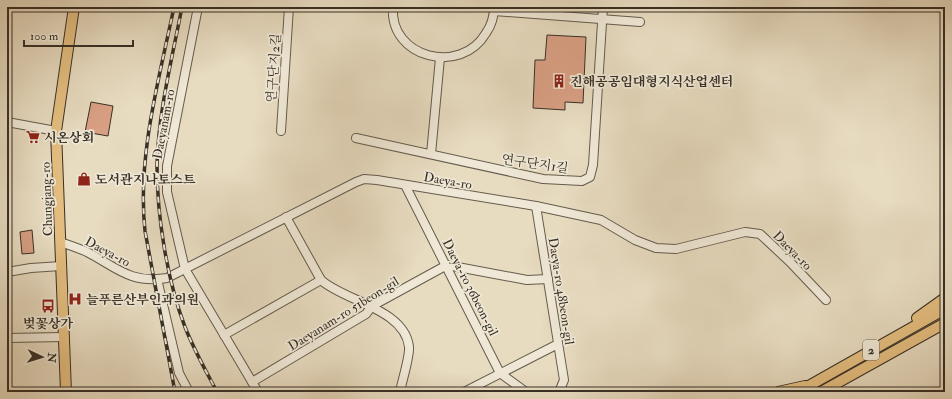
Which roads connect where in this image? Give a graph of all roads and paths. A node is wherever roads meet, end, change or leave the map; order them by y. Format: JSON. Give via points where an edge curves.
{"nodes":[{"id":1,"x":74,"y":7,"type":"edge"},
{"id":2,"x":198,"y":7,"type":"edge"},
{"id":3,"x":289,"y":7,"type":"edge"},
{"id":4,"x":393,"y":7,"type":"edge"},
{"id":5,"x":603,"y":7,"type":"edge"},
{"id":6,"x":944,"y":7,"type":"edge"},
{"id":7,"x":494,"y":9,"type":"edge"},
{"id":8,"x":945,"y":10,"type":"edge"},
{"id":9,"x":602,"y":18,"type":"junction"},
{"id":10,"x":640,"y":22,"type":"dead end"},
{"id":11,"x":440,"y":58,"type":"junction"},
{"id":12,"x":7,"y":122,"type":"edge"},
{"id":13,"x":281,"y":131,"type":"dead end"},
{"id":14,"x":56,"y":132,"type":"junction"},
{"id":15,"x":356,"y":138,"type":"dead end"},
{"id":16,"x":431,"y":154,"type":"junction"},
{"id":17,"x":405,"y":185,"type":"junction"},
{"id":18,"x":536,"y":206,"type":"junction"},
{"id":19,"x":286,"y":217,"type":"junction"},
{"id":20,"x":60,"y":242,"type":"junction"},
{"id":21,"x":447,"y":265,"type":"junction"},
{"id":22,"x":61,"y":266,"type":"junction"},
{"id":23,"x":185,"y":269,"type":"junction"},
{"id":24,"x":7,"y":272,"type":"edge"},
{"id":25,"x":157,"y":279,"type":"junction"},
{"id":26,"x":548,"y":279,"type":"junction"},
{"id":27,"x":321,"y":280,"type":"junction"},
{"id":28,"x":945,"y":298,"type":"edge"},
{"id":29,"x":826,"y":300,"type":"dead end"},
{"id":30,"x":372,"y":306,"type":"junction"},
{"id":31,"x":945,"y":309,"type":"edge"},
{"id":32,"x":945,"y":323,"type":"edge"},
{"id":33,"x":224,"y":334,"type":"junction"},
{"id":34,"x":7,"y":338,"type":"edge"},
{"id":35,"x":64,"y":338,"type":"junction"},
{"id":36,"x":558,"y":344,"type":"junction"},
{"id":37,"x":866,"y":352,"type":"junction"},
{"id":38,"x":500,"y":373,"type":"junction"},
{"id":39,"x":252,"y":382,"type":"junction"},
{"id":40,"x":813,"y":384,"type":"junction"},
{"id":41,"x":66,"y":392,"type":"edge"},
{"id":42,"x":189,"y":392,"type":"edge"},
{"id":43,"x":258,"y":392,"type":"edge"},
{"id":44,"x":400,"y":392,"type":"edge"},
{"id":45,"x":464,"y":392,"type":"edge"},
{"id":46,"x":526,"y":392,"type":"edge"},
{"id":47,"x":559,"y":392,"type":"edge"},
{"id":48,"x":778,"y":392,"type":"edge"},
{"id":49,"x":798,"y":392,"type":"edge"},
{"id":50,"x":821,"y":392,"type":"edge"}],
"edges":[{"from":1,"to":14,"type":"main road","name":"Chungjang-ro"},
{"from":2,"to":23,"type":"street","name":"Daeyanam-ro","via":[[166,174],[167,192]]},
{"from":3,"to":13,"type":"street","name":"연구단지2길"},
{"from":4,"to":11,"type":"street","via":[[396,25],[403,38],[413,48],[426,55]]},
{"from":5,"to":9,"type":"street","name":"연구단지1길"},
{"from":6,"to":8,"type":"main road"},
{"from":7,"to":9,"type":"street"},
{"from":7,"to":11,"type":"street","via":[[490,26],[482,40],[470,50],[456,56]]},
{"from":9,"to":10,"type":"street"},
{"from":9,"to":16,"type":"street","name":"연구단지1길","via":[[593,164],[590,177],[582,181],[543,179]]},
{"from":11,"to":16,"type":"street"},
{"from":12,"to":14,"type":"street"},
{"from":14,"to":20,"type":"main road","name":"Chungjang-ro"},
{"from":15,"to":16,"type":"street","name":"연구단지1길"},
{"from":17,"to":18,"type":"street","name":"Daeya-ro"},
{"from":17,"to":19,"type":"street","name":"Daeya-ro","via":[[360,180]]},
{"from":17,"to":21,"type":"street","name":"Daeya-ro 36beon-gil"},
{"from":18,"to":26,"type":"street","name":"Daeya-ro 48beon-gil"},
{"from":18,"to":29,"type":"street","name":"Daeya-ro","via":[[601,220],[656,248],[676,248],[745,232],[760,234]]},
{"from":19,"to":23,"type":"street","name":"Daeya-ro"},
{"from":19,"to":27,"type":"street"},
{"from":20,"to":22,"type":"main road","name":"Chungjang-ro"},
{"from":20,"to":25,"type":"street","name":"Daeya-ro","via":[[88,252],[128,276]]},
{"from":21,"to":26,"type":"street","via":[[526,280]]},
{"from":21,"to":30,"type":"street","name":"Daeyanam-ro 51beon-gil"},
{"from":21,"to":38,"type":"street","name":"Daeya-ro 36beon-gil"},
{"from":22,"to":24,"type":"street"},
{"from":22,"to":35,"type":"main road","name":"Chungjang-ro"},
{"from":23,"to":25,"type":"street","name":"Daeya-ro","via":[[167,278]]},
{"from":23,"to":33,"type":"street","name":"Daeyanam-ro"},
{"from":25,"to":42,"type":"street","via":[[179,373]]},
{"from":26,"to":36,"type":"street","name":"Daeya-ro 48beon-gil"},
{"from":27,"to":30,"type":"street","via":[[329,287]]},
{"from":27,"to":33,"type":"street"},
{"from":28,"to":37,"type":"main road"},
{"from":30,"to":39,"type":"street","name":"Daeyanam-ro 51beon-gil","via":[[366,314]]},
{"from":30,"to":44,"type":"street","via":[[398,324],[409,347]]},
{"from":31,"to":37,"type":"main road","number":"2"},
{"from":32,"to":50,"type":"main road","number":"2"},
{"from":33,"to":39,"type":"street","name":"Daeyanam-ro"},
{"from":34,"to":35,"type":"street"},
{"from":35,"to":41,"type":"main road","name":"Chungjang-ro"},
{"from":36,"to":38,"type":"street"},
{"from":36,"to":47,"type":"street","name":"Daeya-ro 48beon-gil","via":[[564,380]]},
{"from":37,"to":40,"type":"main road","number":"2"},
{"from":38,"to":45,"type":"street"},
{"from":38,"to":46,"type":"street","name":"Daeya-ro 36beon-gil"},
{"from":39,"to":43,"type":"street","name":"Daeyanam-ro"},
{"from":40,"to":48,"type":"main road"},
{"from":40,"to":49,"type":"main road","number":"2"}]}
